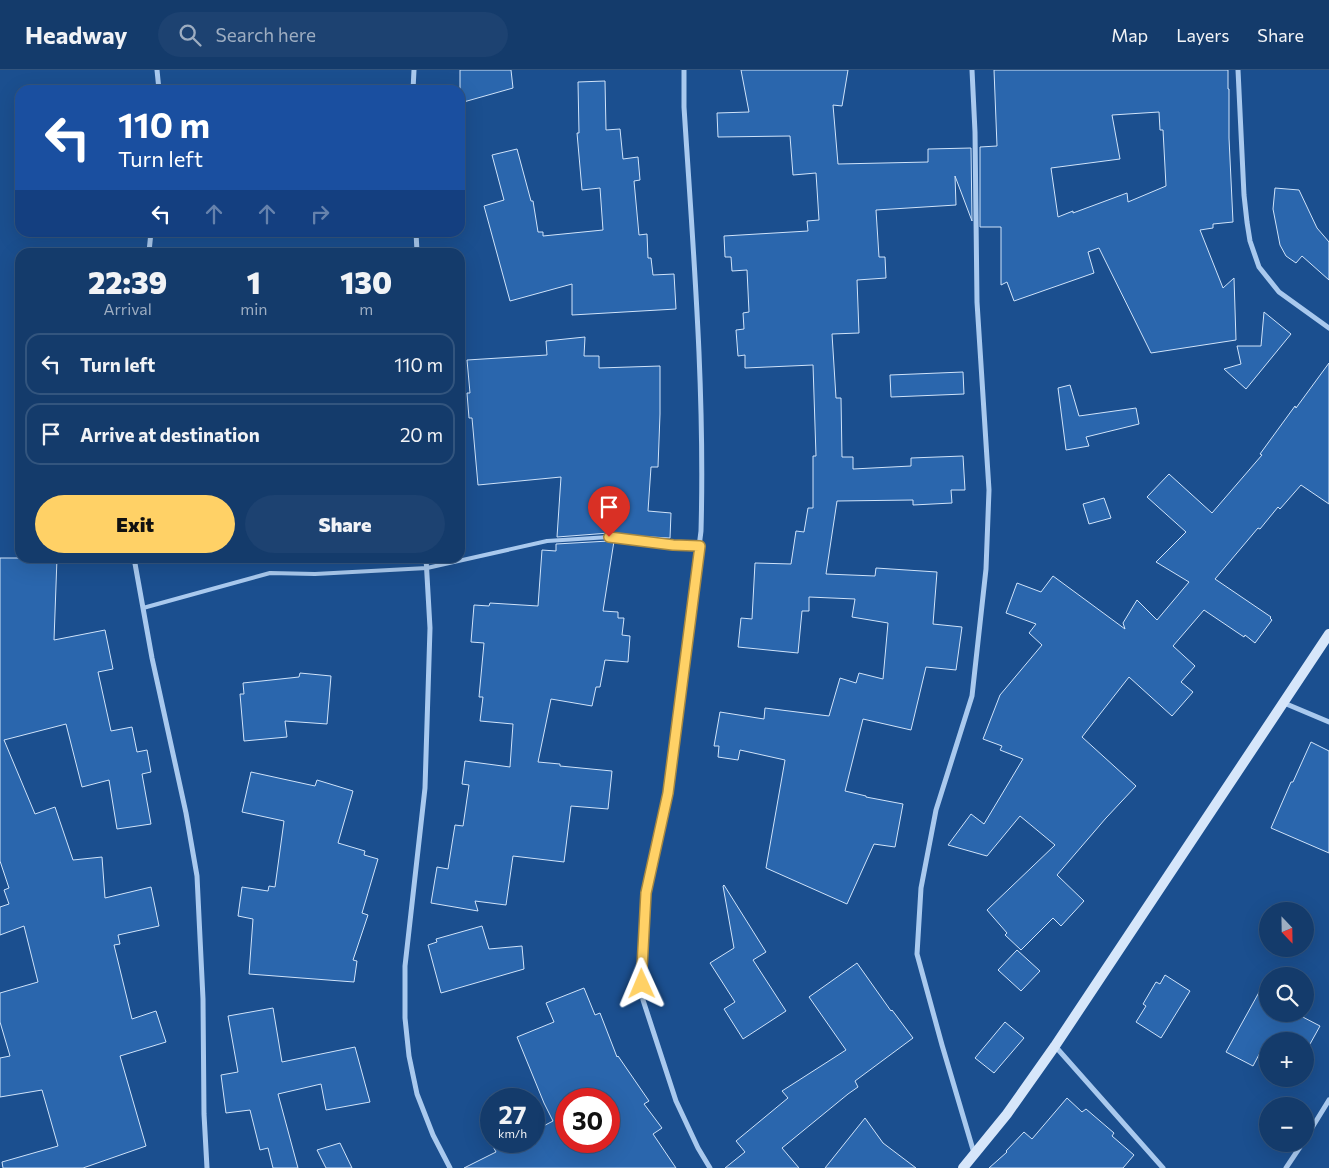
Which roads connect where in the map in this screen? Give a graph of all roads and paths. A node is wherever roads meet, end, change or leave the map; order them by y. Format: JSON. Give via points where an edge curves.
{"nodes":[{"id":1,"x":157,"y":70,"type":"edge"},
{"id":2,"x":414,"y":70,"type":"edge"},
{"id":3,"x":684,"y":70,"type":"edge"},
{"id":4,"x":972,"y":70,"type":"edge"},
{"id":5,"x":1238,"y":70,"type":"edge"},
{"id":6,"x":158,"y":85,"type":"edge"},
{"id":7,"x":413,"y":85,"type":"edge"},
{"id":8,"x":1329,"y":328,"type":"edge"},
{"id":9,"x":700,"y":546,"type":"junction"},
{"id":10,"x":465,"y":559,"type":"edge"},
{"id":11,"x":135,"y":563,"type":"edge"},
{"id":12,"x":426,"y":563,"type":"edge"},
{"id":13,"x":449,"y":563,"type":"edge"},
{"id":14,"x":427,"y":568,"type":"junction"},
{"id":15,"x":143,"y":608,"type":"junction"},
{"id":16,"x":1329,"y":634,"type":"edge"},
{"id":17,"x":1284,"y":703,"type":"junction"},
{"id":18,"x":1329,"y":722,"type":"edge"},
{"id":19,"x":1055,"y":1046,"type":"junction"},
{"id":20,"x":1329,"y":1100,"type":"edge"},
{"id":21,"x":1314,"y":1124,"type":"edge"},
{"id":22,"x":1297,"y":1152,"type":"edge"},
{"id":23,"x":975,"y":1155,"type":"junction"},
{"id":24,"x":207,"y":1168,"type":"edge"},
{"id":25,"x":450,"y":1168,"type":"edge"},
{"id":26,"x":710,"y":1168,"type":"edge"},
{"id":27,"x":963,"y":1168,"type":"edge"},
{"id":28,"x":1163,"y":1168,"type":"edge"},
{"id":29,"x":1286,"y":1168,"type":"edge"}],
"edges":[{"from":1,"to":6,"type":"street"},
{"from":2,"to":7,"type":"street"},
{"from":3,"to":9,"type":"street","via":[[700,388]]},
{"from":4,"to":23,"type":"street","via":[[977,302],[989,490],[986,569],[972,696],[936,810],[921,888],[917,954]]},
{"from":5,"to":8,"type":"street","via":[[1246,222],[1259,267],[1279,292]]},
{"from":9,"to":10,"type":"lane","via":[[609,537],[547,541]]},
{"from":9,"to":26,"type":"street","via":[[668,793],[646,893],[642,968],[643,1000],[676,1101]]},
{"from":11,"to":15,"type":"street"},
{"from":12,"to":14,"type":"street"},
{"from":13,"to":14,"type":"lane"},
{"from":14,"to":15,"type":"lane","via":[[270,573]]},
{"from":14,"to":25,"type":"street","via":[[430,628],[425,788],[405,966],[405,1018],[417,1094]]},
{"from":15,"to":24,"type":"street","via":[[197,876],[204,998]]},
{"from":16,"to":17,"type":"street"},
{"from":17,"to":18,"type":"street"},
{"from":17,"to":19,"type":"street"},
{"from":19,"to":23,"type":"street"},
{"from":19,"to":28,"type":"street"},
{"from":20,"to":21,"type":"street"},
{"from":22,"to":29,"type":"street"},
{"from":23,"to":27,"type":"street"}]}
